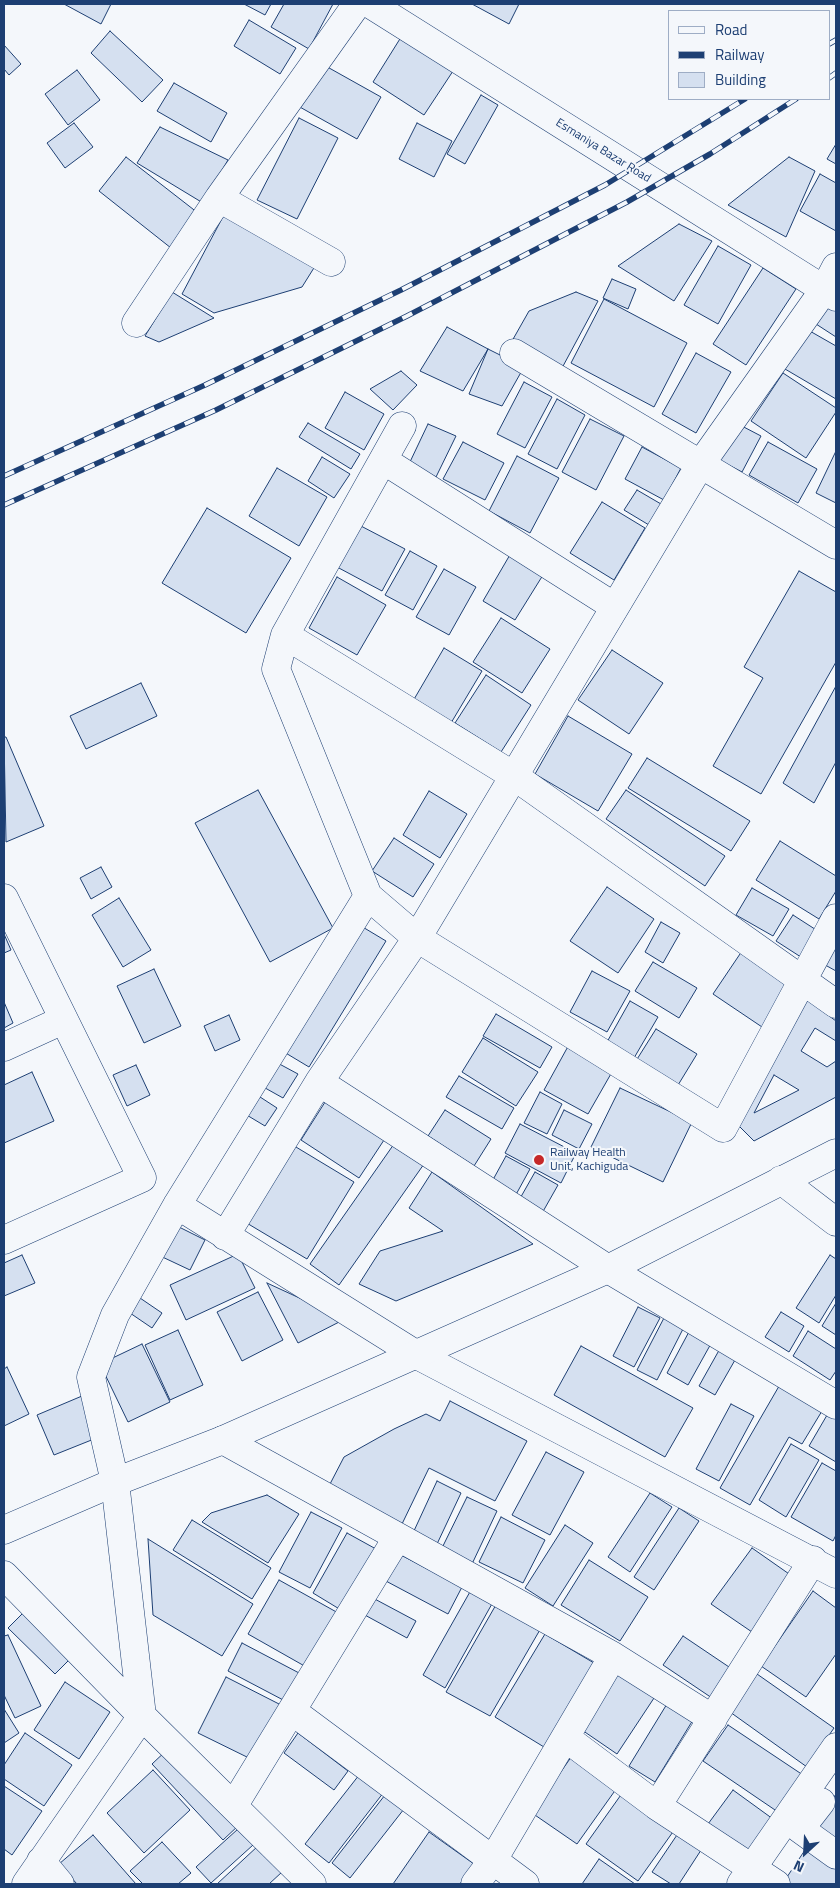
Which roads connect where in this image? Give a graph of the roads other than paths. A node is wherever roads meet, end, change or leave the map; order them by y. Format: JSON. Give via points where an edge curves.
{"nodes":[{"id":1,"x":358,"y":4,"type":"edge"},
{"id":2,"x":370,"y":4,"type":"edge"},
{"id":3,"x":219,"y":198,"type":"junction"},
{"id":4,"x":330,"y":262,"type":"dead end"},
{"id":5,"x":832,"y":285,"type":"edge"},
{"id":6,"x":136,"y":323,"type":"dead end"},
{"id":7,"x":514,"y":353,"type":"dead end"},
{"id":8,"x":402,"y":426,"type":"dead end"},
{"id":9,"x":383,"y":460,"type":"junction"},
{"id":10,"x":700,"y":465,"type":"junction"},
{"id":11,"x":836,"y":545,"type":"edge"},
{"id":12,"x":615,"y":607,"type":"junction"},
{"id":13,"x":285,"y":635,"type":"junction"},
{"id":14,"x":514,"y":776,"type":"junction"},
{"id":15,"x":368,"y":896,"type":"junction"},
{"id":16,"x":4,"y":898,"type":"edge"},
{"id":17,"x":836,"y":918,"type":"edge"},
{"id":18,"x":418,"y":938,"type":"junction"},
{"id":19,"x":804,"y":980,"type":"junction"},
{"id":20,"x":836,"y":1004,"type":"edge"},
{"id":21,"x":63,"y":1020,"type":"junction"},
{"id":22,"x":4,"y":1047,"type":"edge"},
{"id":23,"x":319,"y":1082,"type":"junction"},
{"id":24,"x":836,"y":1154,"type":"edge"},
{"id":25,"x":781,"y":1180,"type":"junction"},
{"id":26,"x":177,"y":1205,"type":"junction"},
{"id":27,"x":836,"y":1222,"type":"edge"},
{"id":28,"x":225,"y":1236,"type":"junction"},
{"id":29,"x":4,"y":1240,"type":"edge"},
{"id":30,"x":608,"y":1269,"type":"junction"},
{"id":31,"x":417,"y":1355,"type":"junction"},
{"id":32,"x":836,"y":1405,"type":"edge"},
{"id":33,"x":224,"y":1440,"type":"junction"},
{"id":34,"x":115,"y":1482,"type":"junction"},
{"id":35,"x":4,"y":1530,"type":"edge"},
{"id":36,"x":398,"y":1538,"type":"junction"},
{"id":37,"x":813,"y":1560,"type":"junction"},
{"id":38,"x":836,"y":1574,"type":"edge"},
{"id":39,"x":4,"y":1575,"type":"edge"},
{"id":40,"x":613,"y":1656,"type":"junction"},
{"id":41,"x":292,"y":1710,"type":"junction"},
{"id":42,"x":142,"y":1716,"type":"junction"},
{"id":43,"x":713,"y":1718,"type":"junction"},
{"id":44,"x":566,"y":1738,"type":"junction"},
{"id":45,"x":836,"y":1747,"type":"edge"},
{"id":46,"x":836,"y":1781,"type":"edge"},
{"id":47,"x":234,"y":1805,"type":"junction"},
{"id":48,"x":657,"y":1806,"type":"junction"},
{"id":49,"x":810,"y":1809,"type":"junction"},
{"id":50,"x":836,"y":1855,"type":"edge"},
{"id":51,"x":41,"y":1860,"type":"junction"},
{"id":52,"x":493,"y":1860,"type":"junction"},
{"id":53,"x":747,"y":1876,"type":"edge"},
{"id":54,"x":26,"y":1884,"type":"edge"},
{"id":55,"x":60,"y":1884,"type":"edge"},
{"id":56,"x":312,"y":1884,"type":"edge"},
{"id":57,"x":475,"y":1884,"type":"edge"},
{"id":58,"x":525,"y":1884,"type":"edge"},
{"id":59,"x":776,"y":1884,"type":"edge"}],
"edges":[{"from":1,"to":3,"type":"street"},
{"from":2,"to":5,"type":"street","name":"Esmaniya Bazar Road"},
{"from":3,"to":4,"type":"street"},
{"from":3,"to":6,"type":"street"},
{"from":5,"to":10,"type":"street"},
{"from":7,"to":10,"type":"street"},
{"from":8,"to":9,"type":"street"},
{"from":9,"to":12,"type":"street"},
{"from":9,"to":13,"type":"street"},
{"from":10,"to":11,"type":"street"},
{"from":10,"to":12,"type":"street"},
{"from":12,"to":14,"type":"street"},
{"from":13,"to":14,"type":"street"},
{"from":13,"to":15,"type":"street","via":[[276,670]]},
{"from":14,"to":18,"type":"street"},
{"from":14,"to":19,"type":"street"},
{"from":15,"to":18,"type":"street"},
{"from":15,"to":26,"type":"street"},
{"from":16,"to":21,"type":"street"},
{"from":17,"to":19,"type":"street"},
{"from":18,"to":19,"type":"street","via":[[723,1128]]},
{"from":18,"to":23,"type":"street"},
{"from":19,"to":20,"type":"street"},
{"from":21,"to":22,"type":"street"},
{"from":21,"to":29,"type":"street","via":[[142,1178]]},
{"from":23,"to":28,"type":"street"},
{"from":23,"to":30,"type":"street"},
{"from":24,"to":25,"type":"street"},
{"from":25,"to":27,"type":"street"},
{"from":25,"to":30,"type":"street"},
{"from":26,"to":28,"type":"street"},
{"from":26,"to":34,"type":"street","via":[[115,1315],[91,1377]]},
{"from":28,"to":31,"type":"street"},
{"from":30,"to":31,"type":"street"},
{"from":30,"to":32,"type":"street"},
{"from":31,"to":33,"type":"street"},
{"from":31,"to":37,"type":"street"},
{"from":33,"to":34,"type":"street"},
{"from":33,"to":36,"type":"street"},
{"from":34,"to":35,"type":"street"},
{"from":34,"to":42,"type":"street"},
{"from":36,"to":40,"type":"street"},
{"from":36,"to":41,"type":"street"},
{"from":37,"to":38,"type":"street"},
{"from":37,"to":43,"type":"street"},
{"from":39,"to":42,"type":"street"},
{"from":40,"to":43,"type":"street"},
{"from":40,"to":44,"type":"street"},
{"from":41,"to":47,"type":"street"},
{"from":41,"to":52,"type":"street"},
{"from":42,"to":47,"type":"street"},
{"from":42,"to":51,"type":"street"},
{"from":43,"to":48,"type":"street"},
{"from":44,"to":48,"type":"street"},
{"from":44,"to":52,"type":"street"},
{"from":45,"to":49,"type":"street"},
{"from":46,"to":49,"type":"street"},
{"from":47,"to":56,"type":"street"},
{"from":48,"to":53,"type":"street"},
{"from":49,"to":50,"type":"street","via":[[800,1829]]},
{"from":49,"to":53,"type":"street"},
{"from":51,"to":54,"type":"street"},
{"from":51,"to":55,"type":"street"},
{"from":52,"to":57,"type":"street"},
{"from":52,"to":58,"type":"street"},
{"from":53,"to":59,"type":"street"}]}
